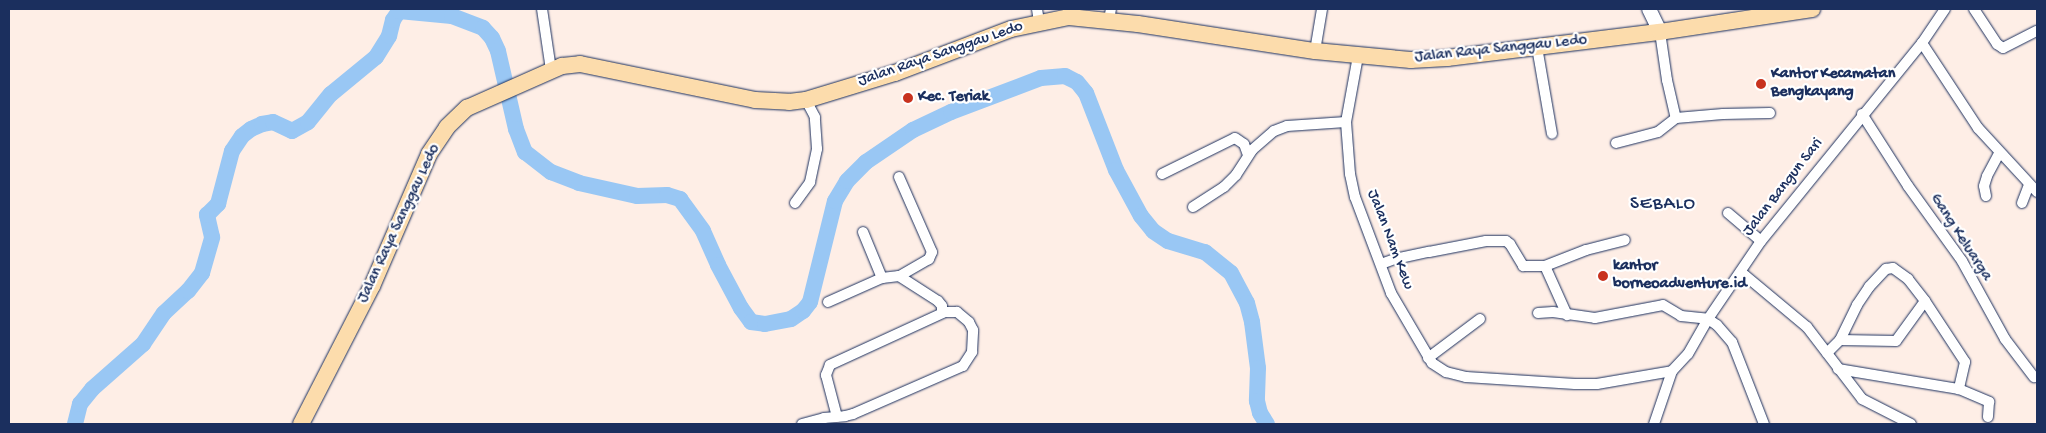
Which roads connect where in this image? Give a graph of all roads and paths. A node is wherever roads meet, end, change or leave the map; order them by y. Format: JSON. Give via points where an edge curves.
{"nodes":[{"id":1,"x":542,"y":9,"type":"edge"},
{"id":2,"x":1322,"y":9,"type":"edge"},
{"id":3,"x":1648,"y":9,"type":"edge"},
{"id":4,"x":1812,"y":9,"type":"edge"},
{"id":5,"x":1945,"y":9,"type":"edge"},
{"id":6,"x":1974,"y":9,"type":"edge"},
{"id":7,"x":1110,"y":14,"type":"edge"},
{"id":8,"x":1038,"y":15,"type":"edge"},
{"id":9,"x":2037,"y":31,"type":"edge"},
{"id":10,"x":1660,"y":32,"type":"junction"},
{"id":11,"x":1922,"y":43,"type":"junction"},
{"id":12,"x":1537,"y":47,"type":"junction"},
{"id":13,"x":1315,"y":51,"type":"junction"},
{"id":14,"x":1358,"y":56,"type":"junction"},
{"id":15,"x":551,"y":70,"type":"junction"},
{"id":16,"x":806,"y":100,"type":"junction"},
{"id":17,"x":1770,"y":113,"type":"dead end"},
{"id":18,"x":1862,"y":114,"type":"junction"},
{"id":19,"x":1676,"y":118,"type":"junction"},
{"id":20,"x":1346,"y":122,"type":"junction"},
{"id":21,"x":1552,"y":134,"type":"dead end"},
{"id":22,"x":1616,"y":143,"type":"dead end"},
{"id":23,"x":1999,"y":153,"type":"junction"},
{"id":24,"x":1248,"y":155,"type":"junction"},
{"id":25,"x":1162,"y":174,"type":"dead end"},
{"id":26,"x":899,"y":177,"type":"dead end"},
{"id":27,"x":2033,"y":188,"type":"edge"},
{"id":28,"x":1986,"y":196,"type":"dead end"},
{"id":29,"x":2022,"y":203,"type":"dead end"},
{"id":30,"x":795,"y":204,"type":"dead end"},
{"id":31,"x":1193,"y":207,"type":"dead end"},
{"id":32,"x":1728,"y":213,"type":"dead end"},
{"id":33,"x":863,"y":232,"type":"dead end"},
{"id":34,"x":1625,"y":240,"type":"dead end"},
{"id":35,"x":1761,"y":241,"type":"junction"},
{"id":36,"x":1381,"y":264,"type":"junction"},
{"id":37,"x":1545,"y":266,"type":"junction"},
{"id":38,"x":1741,"y":272,"type":"junction"},
{"id":39,"x":900,"y":276,"type":"junction"},
{"id":40,"x":882,"y":278,"type":"junction"},
{"id":41,"x":1925,"y":301,"type":"junction"},
{"id":42,"x":828,"y":302,"type":"dead end"},
{"id":43,"x":942,"y":313,"type":"junction"},
{"id":44,"x":1538,"y":313,"type":"dead end"},
{"id":45,"x":1567,"y":315,"type":"junction"},
{"id":46,"x":1692,"y":317,"type":"junction"},
{"id":47,"x":1480,"y":319,"type":"dead end"},
{"id":48,"x":1708,"y":319,"type":"junction"},
{"id":49,"x":1699,"y":335,"type":"junction"},
{"id":50,"x":1840,"y":340,"type":"junction"},
{"id":51,"x":1827,"y":353,"type":"junction"},
{"id":52,"x":1428,"y":358,"type":"junction"},
{"id":53,"x":1838,"y":369,"type":"junction"},
{"id":54,"x":1672,"y":371,"type":"junction"},
{"id":55,"x":2034,"y":377,"type":"dead end"},
{"id":56,"x":1959,"y":389,"type":"junction"},
{"id":57,"x":837,"y":417,"type":"junction"},
{"id":58,"x":1988,"y":417,"type":"dead end"},
{"id":59,"x":301,"y":424,"type":"edge"},
{"id":60,"x":802,"y":424,"type":"edge"},
{"id":61,"x":1654,"y":424,"type":"edge"},
{"id":62,"x":1764,"y":424,"type":"edge"},
{"id":63,"x":1911,"y":424,"type":"edge"}],
"edges":[{"from":1,"to":15,"type":"street"},
{"from":2,"to":13,"type":"street"},
{"from":3,"to":10,"type":"main road"},
{"from":4,"to":10,"type":"highway","name":"Jalan Raya Sanggau Ledo"},
{"from":5,"to":11,"type":"street","name":"Jalan Bangun Sari"},
{"from":6,"to":9,"type":"street","via":[[2003,48]]},
{"from":7,"to":8,"type":"highway","name":"Jalan Raya Sanggau Ledo"},
{"from":7,"to":13,"type":"highway","name":"Jalan Raya Sanggau Ledo"},
{"from":8,"to":16,"type":"highway","name":"Jalan Raya Sanggau Ledo","via":[[1011,29],[895,73]]},
{"from":10,"to":12,"type":"highway","name":"Jalan Raya Sanggau Ledo"},
{"from":10,"to":19,"type":"street"},
{"from":11,"to":18,"type":"street","name":"Jalan Bangun Sari"},
{"from":11,"to":23,"type":"street","via":[[1978,128]]},
{"from":12,"to":14,"type":"highway","name":"Jalan Raya Sanggau Ledo","via":[[1418,60]]},
{"from":12,"to":21,"type":"street"},
{"from":13,"to":14,"type":"highway","name":"Jalan Raya Sanggau Ledo"},
{"from":14,"to":20,"type":"street","name":"Jalan Nam Kew"},
{"from":15,"to":16,"type":"highway","name":"Jalan Raya Sanggau Ledo","via":[[580,64],[755,100]]},
{"from":15,"to":59,"type":"highway","name":"Jalan Raya Sanggau Ledo","via":[[467,108],[455,118],[429,154],[372,286]]},
{"from":16,"to":30,"type":"street","via":[[815,117],[817,149],[810,182]]},
{"from":17,"to":19,"type":"street"},
{"from":18,"to":35,"type":"street","name":"Jalan Bangun Sari"},
{"from":18,"to":55,"type":"street","name":"Gang Keluarga","via":[[1962,261],[2005,338]]},
{"from":19,"to":22,"type":"street","via":[[1658,132]]},
{"from":20,"to":24,"type":"street","via":[[1281,128]]},
{"from":20,"to":36,"type":"street","name":"Jalan Nam Kew","via":[[1355,197]]},
{"from":23,"to":27,"type":"street"},
{"from":23,"to":28,"type":"street","via":[[1987,176]]},
{"from":24,"to":25,"type":"street","via":[[1244,144],[1235,138]]},
{"from":24,"to":31,"type":"street","via":[[1224,187]]},
{"from":26,"to":39,"type":"street","via":[[932,252]]},
{"from":27,"to":29,"type":"street"},
{"from":32,"to":35,"type":"street"},
{"from":33,"to":40,"type":"street"},
{"from":34,"to":37,"type":"street","via":[[1586,250]]},
{"from":35,"to":38,"type":"street","name":"Jalan Bangun Sari"},
{"from":36,"to":37,"type":"street","via":[[1420,253],[1502,240],[1510,244],[1523,266]]},
{"from":36,"to":52,"type":"street","name":"Jalan Nam Kew","via":[[1391,293]]},
{"from":37,"to":45,"type":"street"},
{"from":38,"to":48,"type":"street","name":"Jalan Bangun Sari"},
{"from":38,"to":51,"type":"street","via":[[1801,322]]},
{"from":39,"to":40,"type":"street"},
{"from":39,"to":43,"type":"street","via":[[938,301]]},
{"from":40,"to":42,"type":"street"},
{"from":41,"to":50,"type":"street","via":[[1896,341]]},
{"from":41,"to":50,"type":"street","via":[[1900,272],[1888,268],[1864,295]]},
{"from":41,"to":56,"type":"street","via":[[1965,362]]},
{"from":43,"to":57,"type":"street","via":[[828,367],[826,375]]},
{"from":43,"to":57,"type":"street","via":[[957,312],[973,330],[972,352],[965,364],[868,409]]},
{"from":44,"to":45,"type":"street"},
{"from":45,"to":46,"type":"street","via":[[1609,316],[1662,305],[1681,316]]},
{"from":46,"to":48,"type":"street"},
{"from":46,"to":49,"type":"street"},
{"from":47,"to":52,"type":"street"},
{"from":48,"to":49,"type":"street","name":"Jalan Bangun Sari"},
{"from":48,"to":62,"type":"street","via":[[1718,325],[1732,342]]},
{"from":49,"to":54,"type":"street","name":"Jalan Bangun Sari","via":[[1688,354]]},
{"from":50,"to":51,"type":"street"},
{"from":51,"to":53,"type":"street"},
{"from":52,"to":54,"type":"street","name":"Jalan Nam Kew","via":[[1436,367],[1454,375],[1575,384],[1597,384]]},
{"from":53,"to":56,"type":"street"},
{"from":53,"to":63,"type":"street","via":[[1864,401]]},
{"from":54,"to":61,"type":"street","name":"Jalan Bangun Sari"},
{"from":56,"to":58,"type":"street","via":[[1989,402]]},
{"from":57,"to":60,"type":"street"}]}
